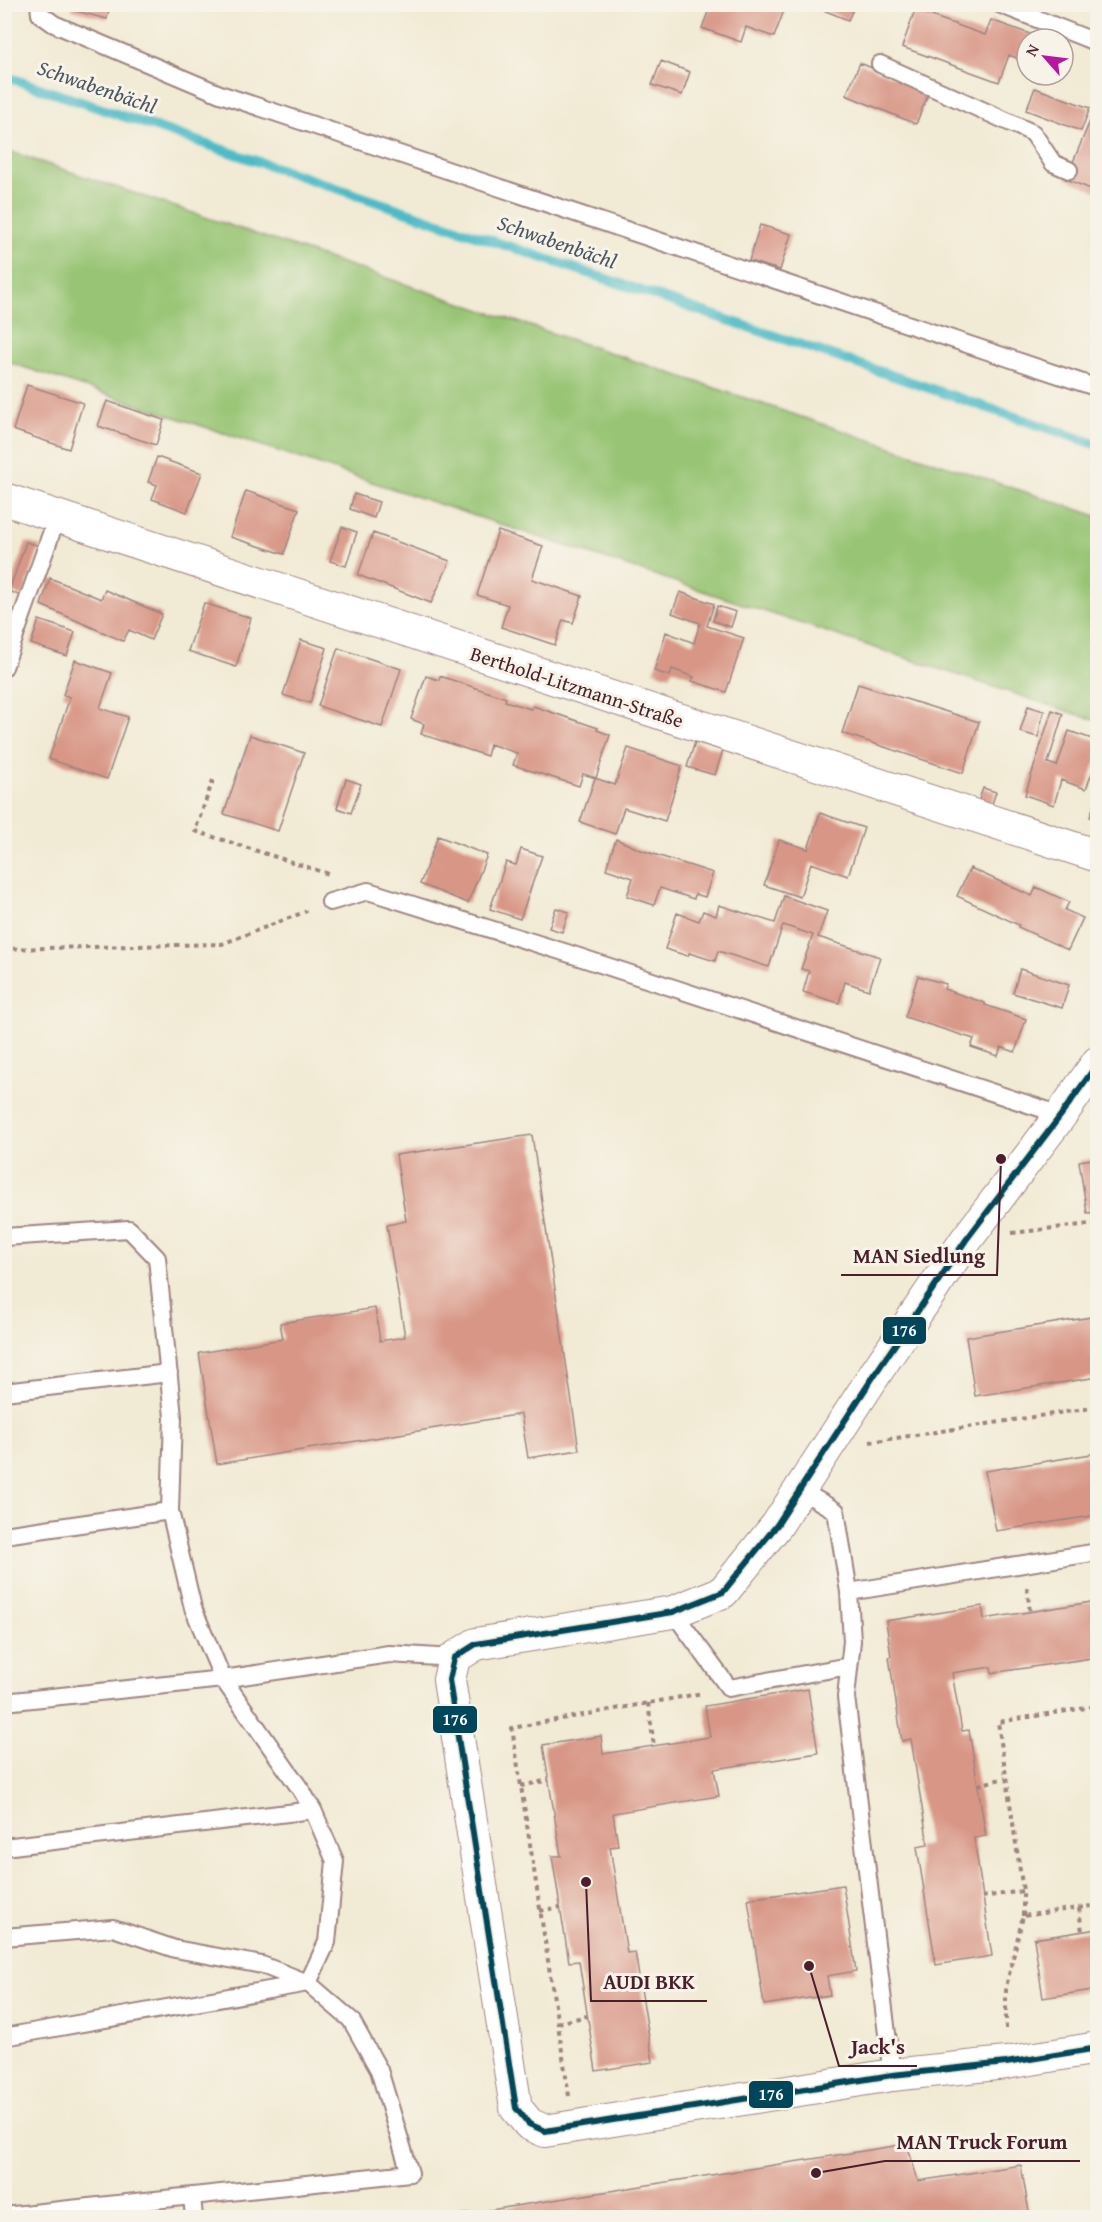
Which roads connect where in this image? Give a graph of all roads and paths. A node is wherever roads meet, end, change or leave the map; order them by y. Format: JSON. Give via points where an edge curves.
{"nodes":[{"id":1,"x":39,"y":4,"type":"edge"},
{"id":2,"x":999,"y":4,"type":"edge"},
{"id":3,"x":1098,"y":43,"type":"edge"},
{"id":4,"x":880,"y":64,"type":"dead end"},
{"id":5,"x":1069,"y":170,"type":"dead end"},
{"id":6,"x":1098,"y":388,"type":"edge"},
{"id":7,"x":4,"y":500,"type":"edge"},
{"id":8,"x":57,"y":517,"type":"junction"},
{"id":9,"x":4,"y":667,"type":"edge"},
{"id":10,"x":213,"y":780,"type":"dead end"},
{"id":11,"x":1098,"y":856,"type":"edge"},
{"id":12,"x":368,"y":891,"type":"junction"},
{"id":13,"x":330,"y":902,"type":"joint"},
{"id":14,"x":4,"y":949,"type":"edge"},
{"id":15,"x":1098,"y":1062,"type":"edge"},
{"id":16,"x":1061,"y":1115,"type":"junction"},
{"id":17,"x":1098,"y":1223,"type":"edge"},
{"id":18,"x":4,"y":1237,"type":"edge"},
{"id":19,"x":966,"y":1240,"type":"junction"},
{"id":20,"x":169,"y":1373,"type":"junction"},
{"id":21,"x":4,"y":1392,"type":"edge"},
{"id":22,"x":1098,"y":1407,"type":"edge"},
{"id":23,"x":826,"y":1448,"type":"junction"},
{"id":24,"x":800,"y":1490,"type":"junction"},
{"id":25,"x":170,"y":1510,"type":"junction"},
{"id":26,"x":4,"y":1535,"type":"edge"},
{"id":27,"x":1098,"y":1552,"type":"edge"},
{"id":28,"x":849,"y":1592,"type":"junction"},
{"id":29,"x":673,"y":1612,"type":"junction"},
{"id":30,"x":454,"y":1658,"type":"junction"},
{"id":31,"x":849,"y":1666,"type":"junction"},
{"id":32,"x":223,"y":1679,"type":"junction"},
{"id":33,"x":729,"y":1688,"type":"junction"},
{"id":34,"x":4,"y":1702,"type":"edge"},
{"id":35,"x":648,"y":1703,"type":"junction"},
{"id":36,"x":1098,"y":1706,"type":"edge"},
{"id":37,"x":654,"y":1746,"type":"dead end"},
{"id":38,"x":1005,"y":1778,"type":"junction"},
{"id":39,"x":549,"y":1780,"type":"dead end"},
{"id":40,"x":978,"y":1785,"type":"dead end"},
{"id":41,"x":521,"y":1786,"type":"junction"},
{"id":42,"x":313,"y":1809,"type":"junction"},
{"id":43,"x":4,"y":1847,"type":"edge"},
{"id":44,"x":1023,"y":1891,"type":"junction"},
{"id":45,"x":982,"y":1897,"type":"dead end"},
{"id":46,"x":1098,"y":1905,"type":"edge"},
{"id":47,"x":560,"y":1907,"type":"dead end"},
{"id":48,"x":1079,"y":1908,"type":"junction"},
{"id":49,"x":540,"y":1911,"type":"junction"},
{"id":50,"x":1023,"y":1916,"type":"junction"},
{"id":51,"x":1082,"y":1932,"type":"dead end"},
{"id":52,"x":4,"y":1937,"type":"edge"},
{"id":53,"x":308,"y":1983,"type":"junction"},
{"id":54,"x":587,"y":2016,"type":"dead end"},
{"id":55,"x":558,"y":2023,"type":"junction"},
{"id":56,"x":4,"y":2037,"type":"edge"},
{"id":57,"x":1098,"y":2048,"type":"edge"},
{"id":58,"x":1006,"y":2063,"type":"junction"},
{"id":59,"x":892,"y":2074,"type":"junction"},
{"id":60,"x":573,"y":2126,"type":"junction"},
{"id":61,"x":192,"y":2196,"type":"junction"},
{"id":62,"x":78,"y":2213,"type":"edge"},
{"id":63,"x":4,"y":2216,"type":"edge"},
{"id":64,"x":194,"y":2217,"type":"edge"}],
"edges":[{"from":1,"to":6,"type":"lane","via":[[40,14],[54,24],[220,94]]},
{"from":2,"to":3,"type":"lane"},
{"from":4,"to":5,"type":"lane","via":[[1033,133],[1053,163]]},
{"from":7,"to":8,"type":"street","name":"Berthold-Litzmann-Straße"},
{"from":8,"to":9,"type":"lane"},
{"from":8,"to":11,"type":"street","name":"Berthold-Litzmann-Straße"},
{"from":10,"to":12,"type":"path","via":[[195,831],[331,874]]},
{"from":12,"to":13,"type":"lane"},
{"from":12,"to":16,"type":"lane"},
{"from":13,"to":14,"type":"path","via":[[222,944]]},
{"from":15,"to":16,"type":"street"},
{"from":16,"to":19,"type":"street"},
{"from":17,"to":19,"type":"path"},
{"from":18,"to":20,"type":"lane","via":[[129,1229],[157,1258]]},
{"from":19,"to":23,"type":"street"},
{"from":20,"to":21,"type":"lane"},
{"from":20,"to":25,"type":"lane","via":[[173,1417]]},
{"from":22,"to":23,"type":"path"},
{"from":23,"to":24,"type":"street"},
{"from":24,"to":28,"type":"lane","via":[[836,1511]]},
{"from":24,"to":29,"type":"street","via":[[777,1526],[723,1592]]},
{"from":25,"to":26,"type":"lane"},
{"from":25,"to":32,"type":"lane","via":[[193,1608]]},
{"from":27,"to":28,"type":"lane"},
{"from":28,"to":31,"type":"lane"},
{"from":29,"to":30,"type":"street","via":[[476,1644]]},
{"from":29,"to":33,"type":"lane"},
{"from":30,"to":32,"type":"lane","via":[[389,1654]]},
{"from":30,"to":60,"type":"street","via":[[449,1680],[516,2108],[529,2124],[545,2131]]},
{"from":31,"to":33,"type":"lane"},
{"from":31,"to":59,"type":"lane","via":[[846,1697]]},
{"from":32,"to":34,"type":"lane"},
{"from":32,"to":42,"type":"lane"},
{"from":33,"to":35,"type":"path"},
{"from":35,"to":37,"type":"path"},
{"from":35,"to":41,"type":"path","via":[[512,1728]]},
{"from":36,"to":38,"type":"path","via":[[998,1722]]},
{"from":38,"to":40,"type":"path"},
{"from":38,"to":44,"type":"path"},
{"from":39,"to":41,"type":"path"},
{"from":41,"to":49,"type":"path"},
{"from":42,"to":43,"type":"lane"},
{"from":42,"to":53,"type":"lane","via":[[335,1861],[327,1942]]},
{"from":44,"to":45,"type":"path"},
{"from":44,"to":50,"type":"path"},
{"from":46,"to":48,"type":"path"},
{"from":47,"to":49,"type":"path"},
{"from":48,"to":50,"type":"path"},
{"from":48,"to":51,"type":"path"},
{"from":49,"to":55,"type":"path"},
{"from":50,"to":58,"type":"path","via":[[1006,1987]]},
{"from":52,"to":53,"type":"lane","via":[[113,1928],[175,1949],[262,1965]]},
{"from":53,"to":56,"type":"lane"},
{"from":53,"to":61,"type":"lane","via":[[351,2020],[379,2070],[410,2173]]},
{"from":54,"to":55,"type":"path"},
{"from":55,"to":60,"type":"path"},
{"from":57,"to":58,"type":"street"},
{"from":58,"to":59,"type":"street"},
{"from":59,"to":60,"type":"street"},
{"from":61,"to":62,"type":"lane"},
{"from":61,"to":64,"type":"lane"},
{"from":62,"to":63,"type":"lane"}]}
